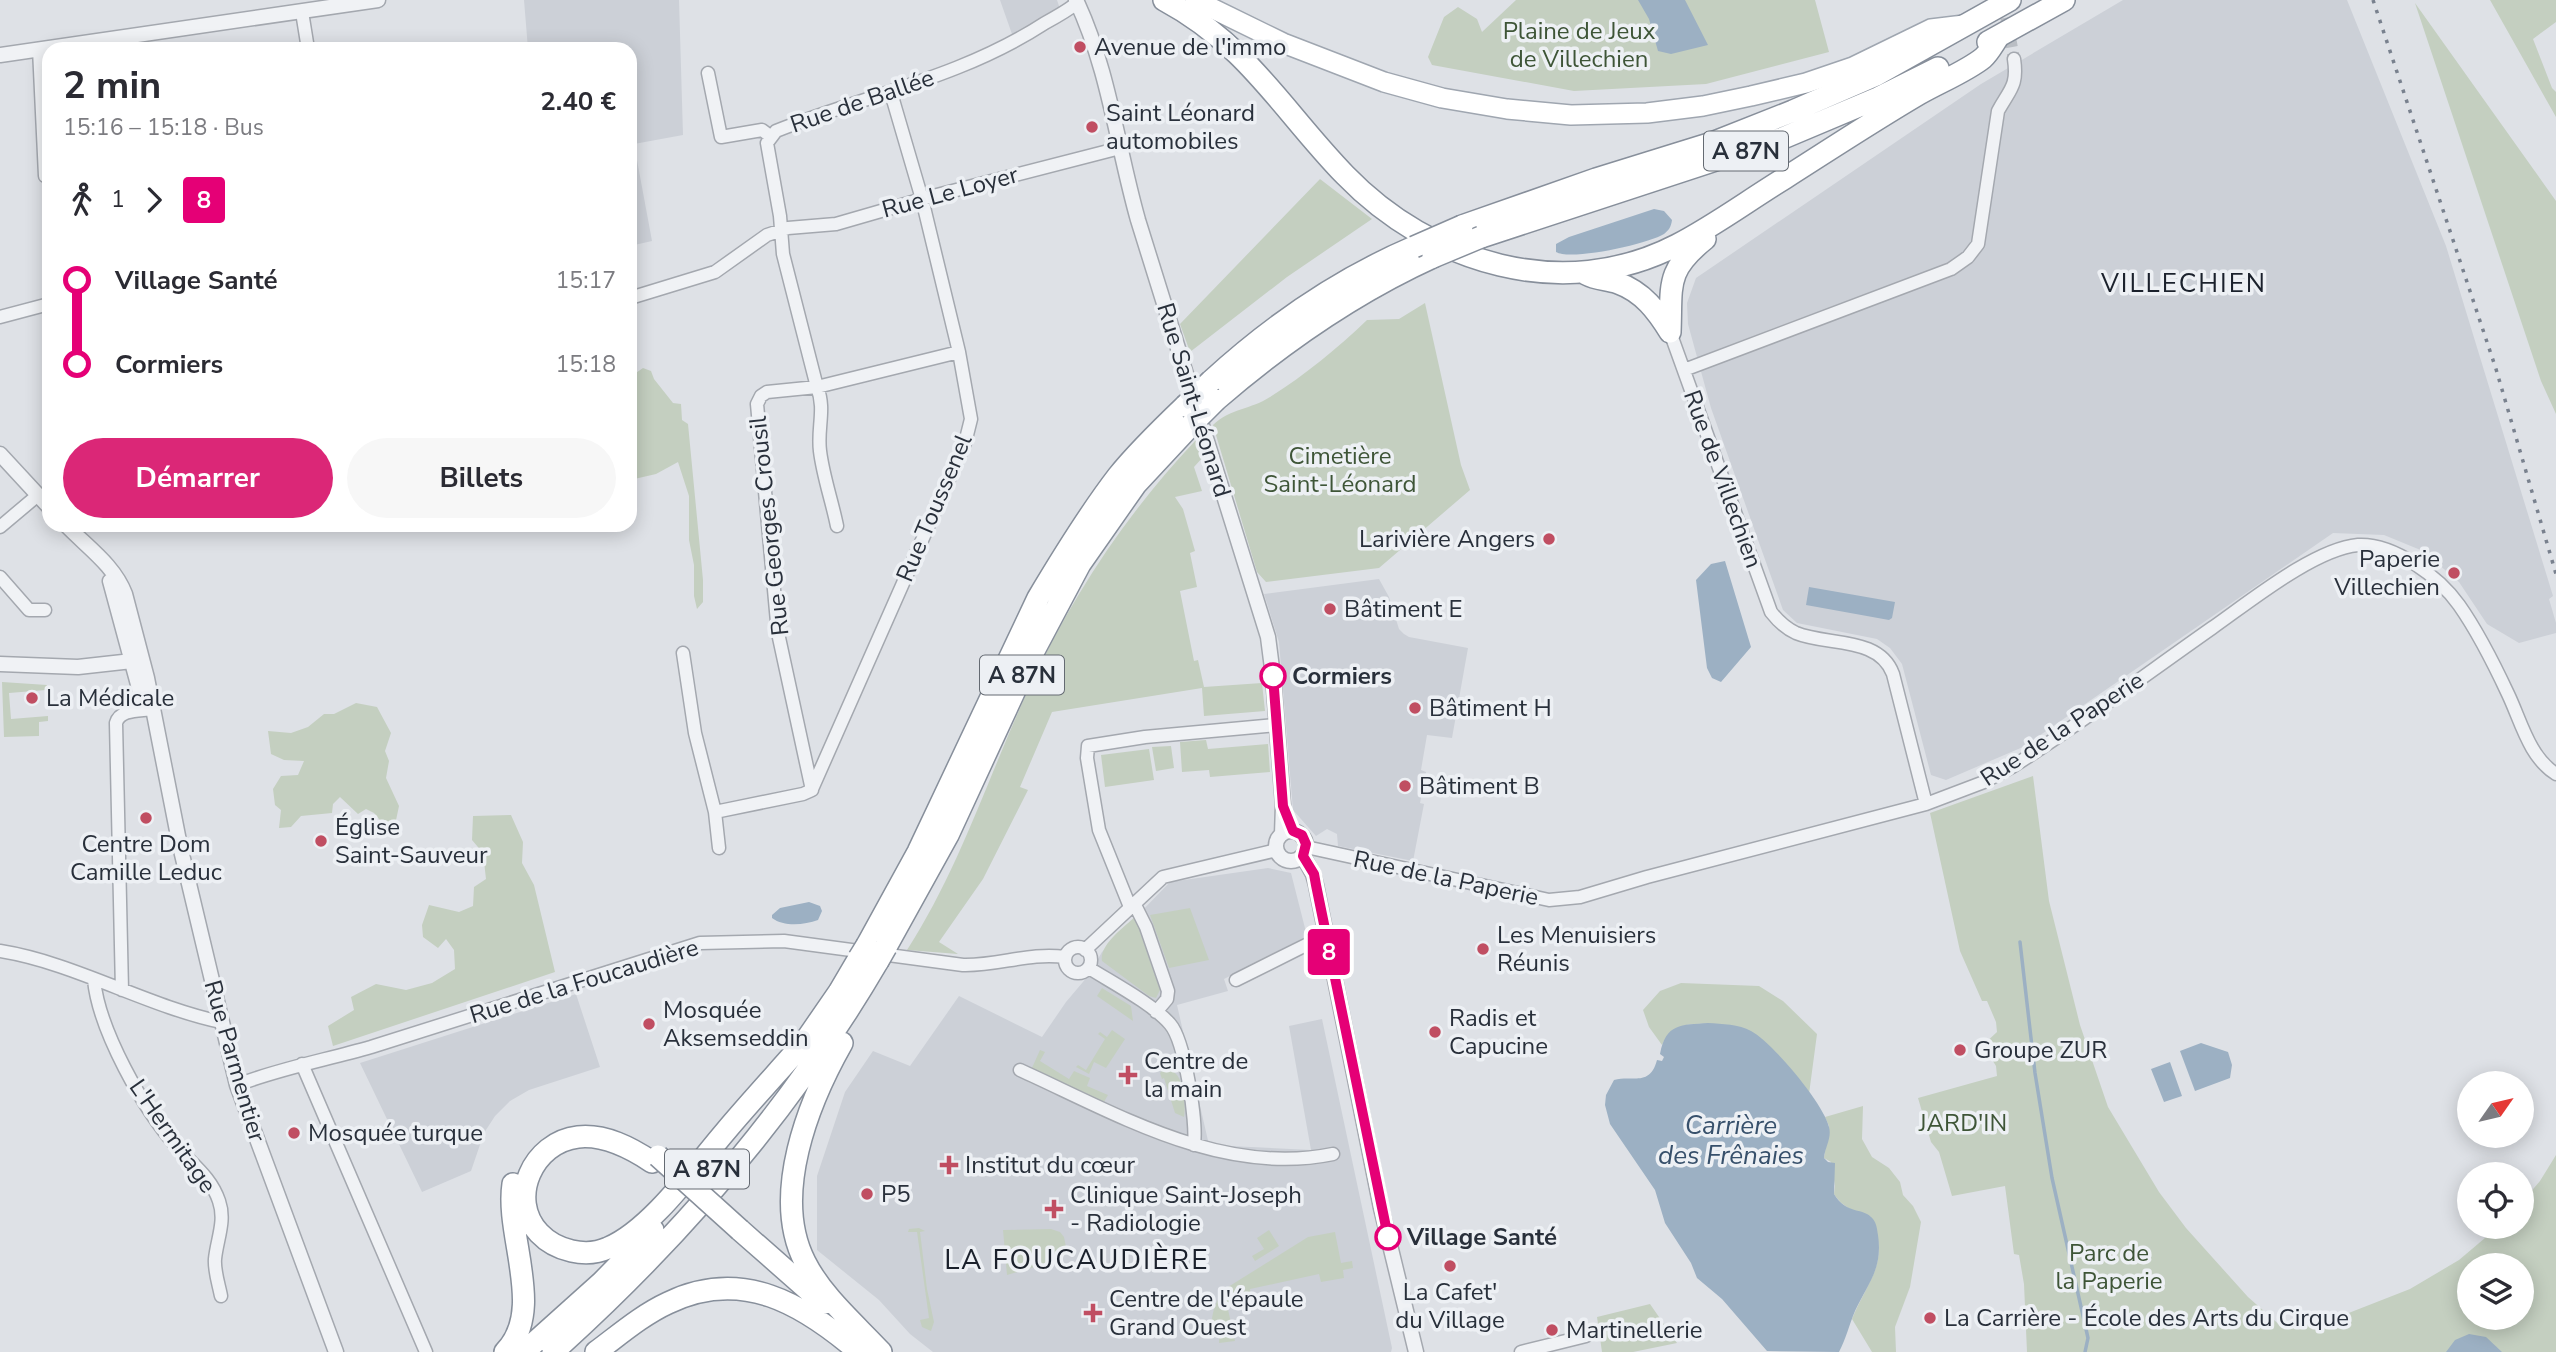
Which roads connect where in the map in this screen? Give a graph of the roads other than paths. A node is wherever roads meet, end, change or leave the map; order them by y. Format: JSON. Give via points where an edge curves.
{"nodes":[{"id":1,"x":378,"y":0,"type":"edge"},
{"id":2,"x":1164,"y":0,"type":"edge"},
{"id":3,"x":1195,"y":0,"type":"edge"},
{"id":4,"x":2010,"y":0,"type":"edge"},
{"id":5,"x":2064,"y":0,"type":"edge"},
{"id":6,"x":1076,"y":1,"type":"edge"},
{"id":7,"x":325,"y":4,"type":"edge"},
{"id":8,"x":302,"y":12,"type":"junction"},
{"id":9,"x":1968,"y":24,"type":"junction"},
{"id":10,"x":1999,"y":36,"type":"junction"},
{"id":11,"x":89,"y":42,"type":"edge"},
{"id":12,"x":307,"y":42,"type":"edge"},
{"id":13,"x":39,"y":49,"type":"junction"},
{"id":14,"x":42,"y":49,"type":"edge"},
{"id":15,"x":0,"y":55,"type":"edge"},
{"id":16,"x":2014,"y":59,"type":"tunnel mouth"},
{"id":17,"x":708,"y":73,"type":"dead end"},
{"id":18,"x":891,"y":93,"type":"junction"},
{"id":19,"x":42,"y":113,"type":"edge"},
{"id":20,"x":769,"y":136,"type":"junction"},
{"id":21,"x":1120,"y":148,"type":"junction"},
{"id":22,"x":922,"y":199,"type":"junction"},
{"id":23,"x":1727,"y":214,"type":"junction"},
{"id":24,"x":780,"y":230,"type":"junction"},
{"id":25,"x":1581,"y":271,"type":"junction"},
{"id":26,"x":637,"y":296,"type":"edge"},
{"id":27,"x":42,"y":306,"type":"edge"},
{"id":28,"x":0,"y":317,"type":"edge"},
{"id":29,"x":1670,"y":332,"type":"junction"},
{"id":30,"x":959,"y":352,"type":"junction"},
{"id":31,"x":1684,"y":370,"type":"junction"},
{"id":32,"x":817,"y":387,"type":"junction"},
{"id":33,"x":1214,"y":390,"type":"junction"},
{"id":34,"x":1188,"y":415,"type":"junction"},
{"id":35,"x":0,"y":454,"type":"edge"},
{"id":36,"x":38,"y":495,"type":"junction"},
{"id":37,"x":42,"y":499,"type":"edge"},
{"id":38,"x":836,"y":526,"type":"dead end"},
{"id":39,"x":0,"y":527,"type":"edge"},
{"id":40,"x":75,"y":532,"type":"edge"},
{"id":41,"x":0,"y":577,"type":"edge"},
{"id":42,"x":45,"y":610,"type":"dead end"},
{"id":43,"x":683,"y":653,"type":"dead end"},
{"id":44,"x":137,"y":661,"type":"junction"},
{"id":45,"x":0,"y":664,"type":"edge"},
{"id":46,"x":149,"y":710,"type":"junction"},
{"id":47,"x":1276,"y":725,"type":"junction"},
{"id":48,"x":2556,"y":774,"type":"edge"},
{"id":49,"x":812,"y":790,"type":"junction"},
{"id":50,"x":1926,"y":804,"type":"junction"},
{"id":51,"x":715,"y":812,"type":"junction"},
{"id":52,"x":1288,"y":832,"type":"junction"},
{"id":53,"x":719,"y":848,"type":"dead end"},
{"id":54,"x":1277,"y":850,"type":"junction"},
{"id":55,"x":1301,"y":855,"type":"junction"},
{"id":56,"x":1132,"y":904,"type":"junction"},
{"id":57,"x":1328,"y":944,"type":"junction"},
{"id":58,"x":1085,"y":950,"type":"junction"},
{"id":59,"x":0,"y":951,"type":"edge"},
{"id":60,"x":879,"y":954,"type":"junction"},
{"id":61,"x":1065,"y":957,"type":"junction"},
{"id":62,"x":1089,"y":968,"type":"junction"},
{"id":63,"x":94,"y":980,"type":"junction"},
{"id":64,"x":1236,"y":980,"type":"dead end"},
{"id":65,"x":122,"y":990,"type":"junction"},
{"id":66,"x":1156,"y":1012,"type":"junction"},
{"id":67,"x":221,"y":1022,"type":"junction"},
{"id":68,"x":806,"y":1040,"type":"junction"},
{"id":69,"x":302,"y":1064,"type":"junction"},
{"id":70,"x":1020,"y":1070,"type":"dead end"},
{"id":71,"x":237,"y":1085,"type":"junction"},
{"id":72,"x":1194,"y":1145,"type":"junction"},
{"id":73,"x":1333,"y":1154,"type":"dead end"},
{"id":74,"x":655,"y":1159,"type":"junction"},
{"id":75,"x":738,"y":1233,"type":"junction"},
{"id":76,"x":220,"y":1296,"type":"dead end"},
{"id":77,"x":1586,"y":1336,"type":"dead end"},
{"id":78,"x":336,"y":1352,"type":"edge"},
{"id":79,"x":426,"y":1352,"type":"edge"},
{"id":80,"x":505,"y":1352,"type":"edge"},
{"id":81,"x":524,"y":1352,"type":"edge"},
{"id":82,"x":553,"y":1352,"type":"edge"},
{"id":83,"x":596,"y":1352,"type":"edge"},
{"id":84,"x":859,"y":1352,"type":"edge"},
{"id":85,"x":868,"y":1352,"type":"edge"},
{"id":86,"x":879,"y":1352,"type":"edge"},
{"id":87,"x":1416,"y":1352,"type":"edge"},
{"id":88,"x":1521,"y":1352,"type":"edge"}],
"edges":[{"from":1,"to":7,"type":"street"},
{"from":2,"to":25,"type":"highway","via":[[1206,25],[1250,64],[1344,174],[1398,220],[1490,265],[1554,273]]},
{"from":3,"to":9,"type":"main road","via":[[1283,43],[1384,82],[1442,98],[1571,115],[1647,113],[1751,96],[1853,67],[1931,29]]},
{"from":4,"to":9,"type":"highway","number":"A 87N"},
{"from":5,"to":10,"type":"highway","number":"A 87N"},
{"from":6,"to":18,"type":"street","name":"Rue de Ballée","via":[[1031,33],[987,56]]},
{"from":6,"to":21,"type":"street","name":"Rue Saint-Léonard","via":[[1103,73]]},
{"from":7,"to":8,"type":"street"},
{"from":8,"to":11,"type":"street"},
{"from":8,"to":12,"type":"street"},
{"from":9,"to":33,"type":"highway","number":"A 87N","bridge":true,"via":[[1876,75],[1793,111],[1712,143],[1462,226],[1356,275],[1254,344]]},
{"from":10,"to":23,"type":"highway","via":[[1984,57]]},
{"from":10,"to":33,"type":"highway","number":"A 87N","bridge":true,"via":[[1878,98],[1783,138],[1433,257],[1343,305]]},
{"from":13,"to":14,"type":"street"},
{"from":13,"to":15,"type":"street"},
{"from":13,"to":19,"type":"street"},
{"from":16,"to":31,"type":"street","name":"Rue de Villechien","via":[[2011,93],[1998,111],[1978,244],[1968,257],[1911,285]]},
{"from":17,"to":20,"type":"street","via":[[721,137],[762,130]]},
{"from":18,"to":20,"type":"street","name":"Rue de Ballée","via":[[784,127]]},
{"from":18,"to":22,"type":"street","name":"Rue Toussenel"},
{"from":20,"to":24,"type":"street","name":"Rue de Ballée","via":[[766,150]]},
{"from":21,"to":22,"type":"street","name":"Rue Le Loyer"},
{"from":21,"to":47,"type":"street","name":"Rue Saint-Léonard","via":[[1268,637]]},
{"from":22,"to":24,"type":"street","name":"Rue Le Loyer","via":[[836,224]]},
{"from":22,"to":30,"type":"street","name":"Rue Toussenel"},
{"from":23,"to":25,"type":"highway","via":[[1676,246],[1627,263]]},
{"from":23,"to":29,"type":"highway","via":[[1718,229],[1685,256],[1673,275]]},
{"from":24,"to":26,"type":"street","via":[[715,272]]},
{"from":24,"to":32,"type":"street"},
{"from":25,"to":29,"type":"highway","via":[[1597,280],[1618,283],[1649,301]]},
{"from":27,"to":28,"type":"street"},
{"from":29,"to":31,"type":"street"},
{"from":30,"to":32,"type":"street","name":"Rue Georges Crousil"},
{"from":30,"to":49,"type":"street","name":"Rue Toussenel","via":[[970,407],[969,431]]},
{"from":31,"to":50,"type":"street","name":"Rue de Villechien","via":[[1771,612],[1798,634],[1871,650],[1887,661]]},
{"from":32,"to":38,"type":"street","via":[[823,410],[820,450]]},
{"from":32,"to":49,"type":"street","name":"Rue Georges Crousil","via":[[767,392],[757,404],[778,633]]},
{"from":33,"to":34,"type":"highway","number":"A 87N","bridge":true},
{"from":34,"to":60,"type":"highway","number":"A 87N","via":[[1080,564],[976,774],[934,882]]},
{"from":34,"to":60,"type":"highway","number":"A 87N","via":[[1120,474],[1038,598],[918,852]]},
{"from":35,"to":36,"type":"street"},
{"from":36,"to":37,"type":"street"},
{"from":36,"to":39,"type":"street"},
{"from":40,"to":44,"type":"street","name":"Rue Parmentier","via":[[112,583]]},
{"from":41,"to":42,"type":"street","via":[[29,610]]},
{"from":43,"to":51,"type":"street","via":[[695,733]]},
{"from":44,"to":45,"type":"street","via":[[70,667]]},
{"from":44,"to":46,"type":"street","name":"Rue Parmentier"},
{"from":46,"to":65,"type":"street","via":[[120,715],[116,723]]},
{"from":46,"to":67,"type":"street","name":"Rue Parmentier"},
{"from":47,"to":52,"type":"street","name":"Rue Saint-Léonard"},
{"from":47,"to":56,"type":"street","via":[[1088,746],[1099,830]]},
{"from":48,"to":50,"type":"street","name":"Rue de la Paperie","via":[[2537,756],[2453,597],[2415,564],[2361,545],[2295,571],[2028,757],[1984,782]]},
{"from":49,"to":51,"type":"street"},
{"from":50,"to":55,"type":"street","name":"Rue de la Paperie","via":[[1580,897],[1549,900]]},
{"from":51,"to":53,"type":"street"},
{"from":52,"to":54,"type":"street","via":[[1277,841]]},
{"from":52,"to":55,"type":"street","via":[[1304,838]]},
{"from":54,"to":55,"type":"street","via":[[1283,859]]},
{"from":54,"to":56,"type":"street","name":"Rue de la Foucaudière","via":[[1168,875]]},
{"from":55,"to":57,"type":"street","via":[[1314,874]]},
{"from":56,"to":58,"type":"street","name":"Rue de la Foucaudière"},
{"from":56,"to":66,"type":"street","via":[[1146,927],[1168,991]]},
{"from":57,"to":64,"type":"street","via":[[1308,944]]},
{"from":57,"to":87,"type":"street","via":[[1381,1208]]},
{"from":58,"to":61,"type":"street","name":"Rue de la Foucaudière","via":[[1075,947]]},
{"from":58,"to":62,"type":"street","via":[[1091,960]]},
{"from":59,"to":63,"type":"street"},
{"from":60,"to":68,"type":"highway","number":"A 87N"},
{"from":60,"to":82,"type":"highway","number":"A 87N","via":[[832,1038],[764,1129],[713,1191],[613,1297]]},
{"from":60,"to":86,"type":"highway","via":[[815,1096],[797,1154],[792,1209],[805,1262]]},
{"from":61,"to":62,"type":"street","name":"Rue de la Foucaudière","via":[[1072,972]]},
{"from":61,"to":69,"type":"street","name":"Rue de la Foucaudière","via":[[1042,955],[963,965],[784,941],[700,943],[371,1047]]},
{"from":62,"to":66,"type":"street","name":"Rue de la Foucaudière"},
{"from":63,"to":65,"type":"street"},
{"from":63,"to":76,"type":"street","name":"L'Hermitage","via":[[106,1022],[139,1094],[176,1146],[207,1176],[220,1203],[222,1229],[215,1261]]},
{"from":65,"to":67,"type":"street"},
{"from":66,"to":72,"type":"street","name":"Rue de la Foucaudière","via":[[1177,1039],[1194,1116]]},
{"from":67,"to":71,"type":"street","name":"Rue Parmentier"},
{"from":68,"to":74,"type":"highway","via":[[668,1198],[617,1244],[594,1252],[563,1249],[539,1233],[528,1216],[524,1195],[531,1169],[543,1153],[562,1141],[601,1139]]},
{"from":68,"to":81,"type":"highway","number":"A 87N","via":[[750,1117],[671,1211]]},
{"from":69,"to":71,"type":"street","name":"Rue de la Foucaudière"},
{"from":69,"to":79,"type":"street"},
{"from":70,"to":72,"type":"street"},
{"from":71,"to":78,"type":"street","name":"Rue Parmentier"},
{"from":72,"to":73,"type":"street","via":[[1286,1160]]},
{"from":74,"to":75,"type":"highway"},
{"from":74,"to":80,"type":"highway","via":[[646,1146],[619,1131],[589,1123],[555,1130],[528,1150],[516,1171],[511,1196],[523,1290],[522,1321]]},
{"from":75,"to":85,"type":"highway"},
{"from":75,"to":86,"type":"highway"},
{"from":77,"to":88,"type":"street"},
{"from":83,"to":84,"type":"highway","via":[[668,1303],[710,1290],[735,1289],[790,1302]]}]}
